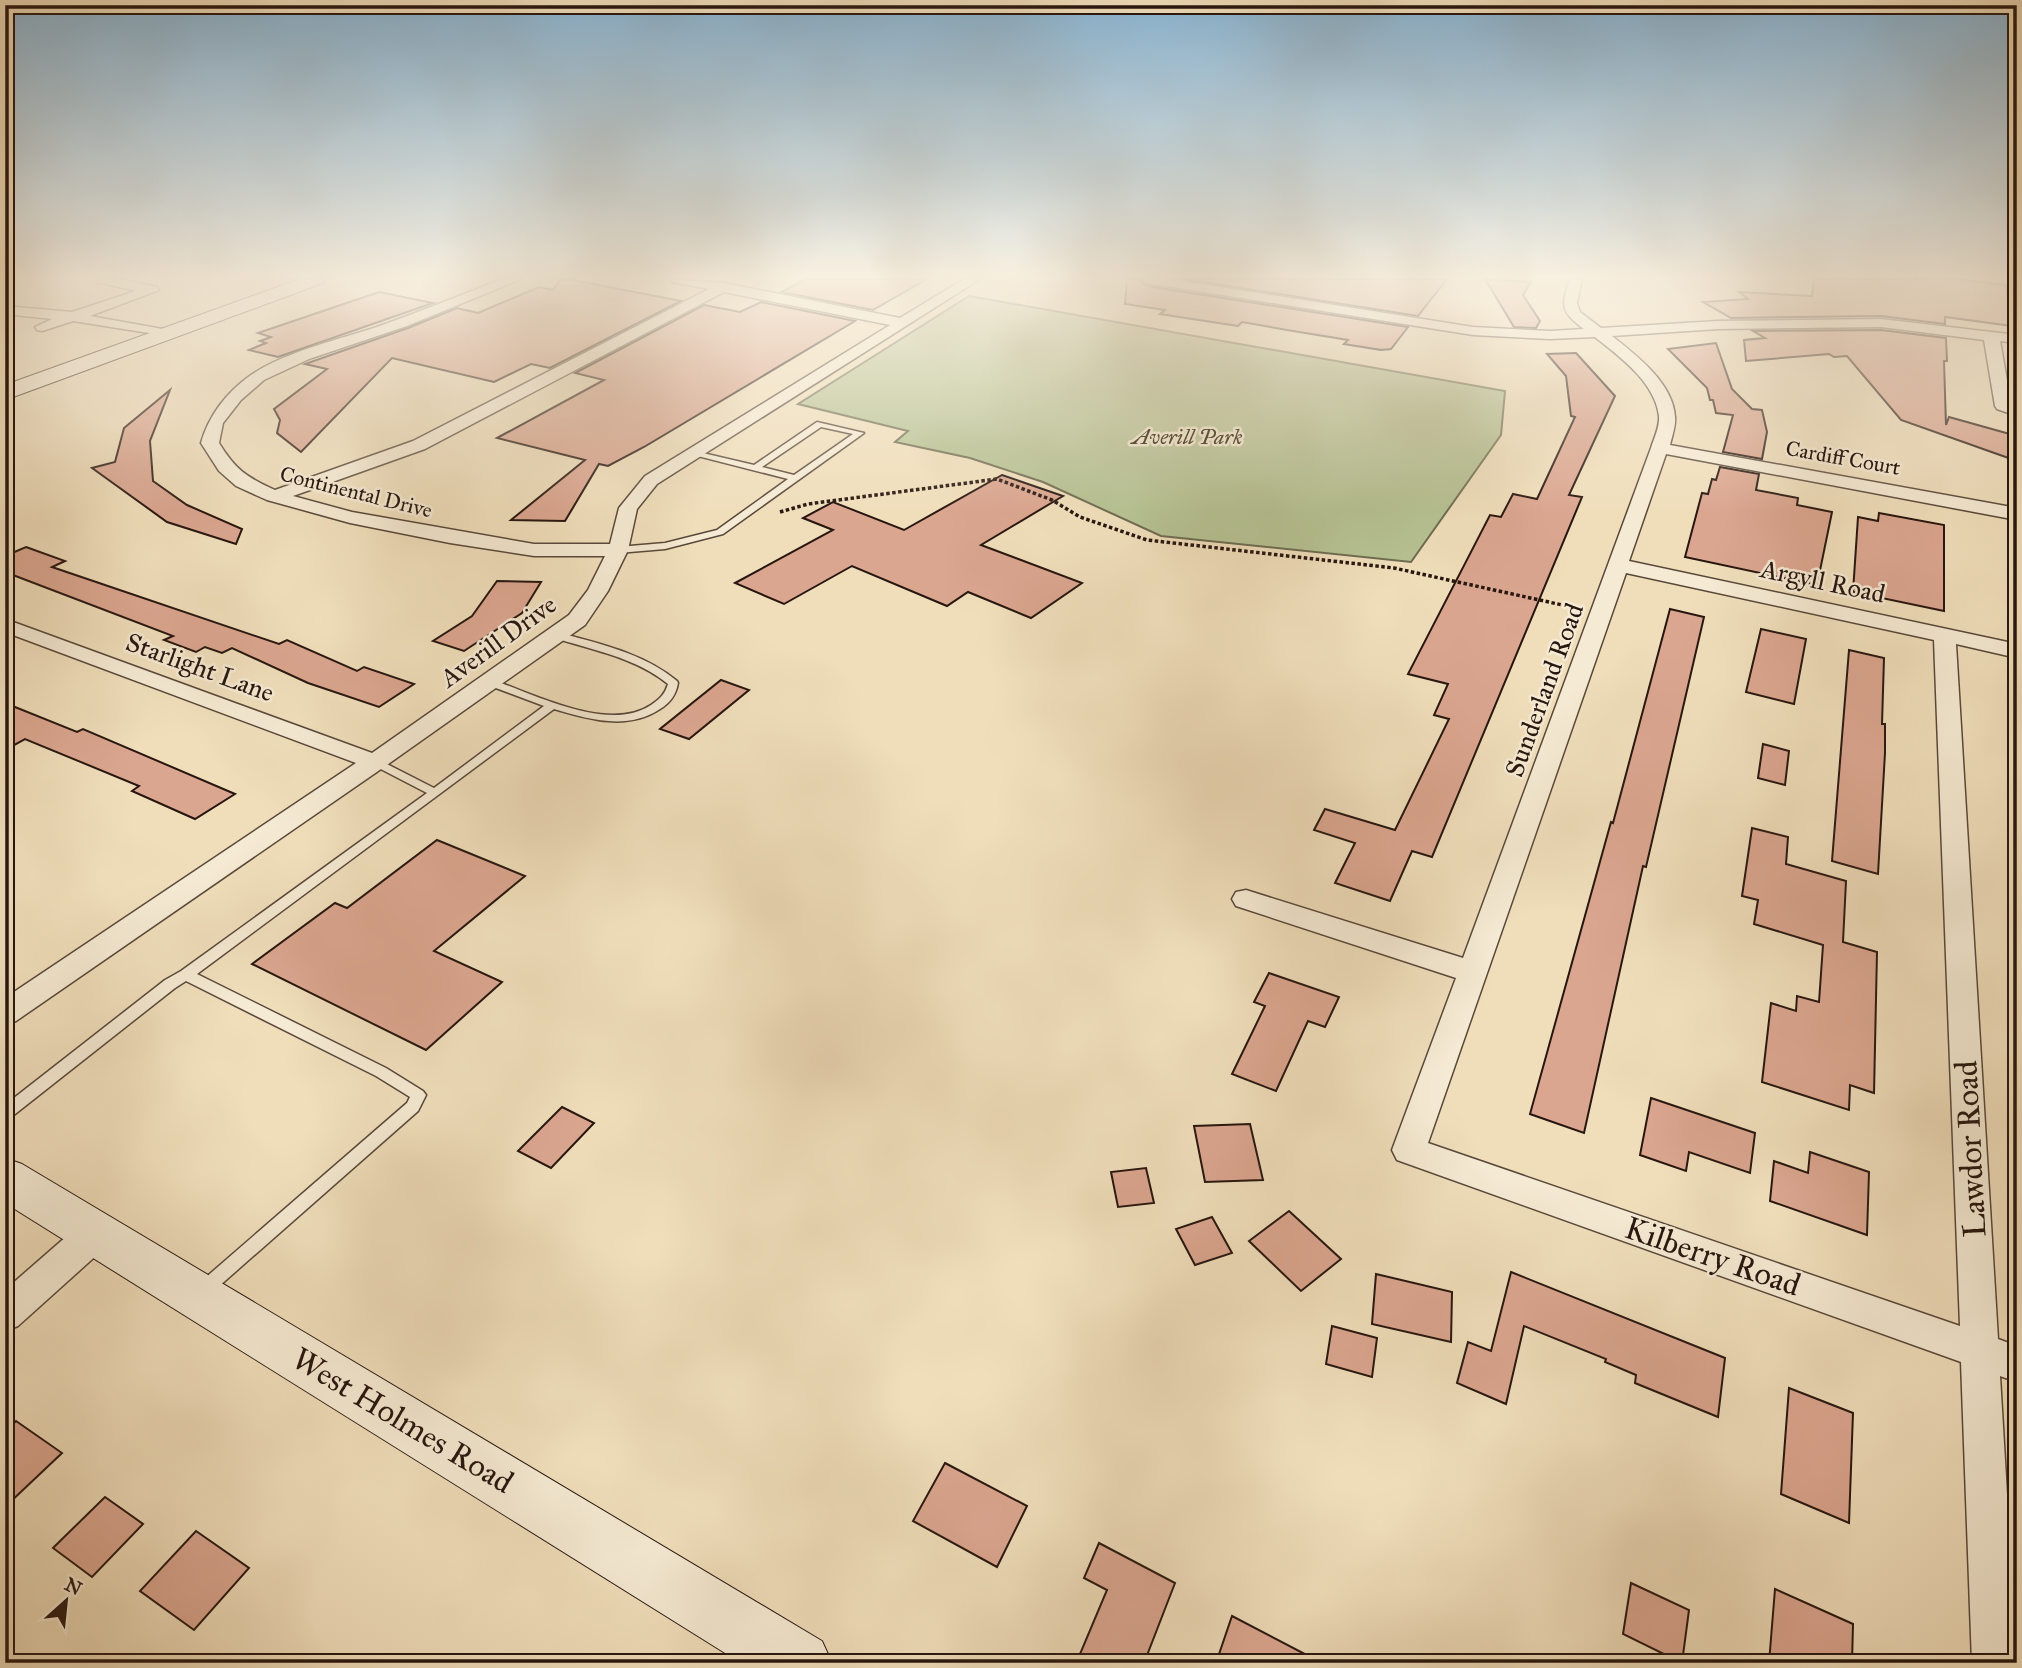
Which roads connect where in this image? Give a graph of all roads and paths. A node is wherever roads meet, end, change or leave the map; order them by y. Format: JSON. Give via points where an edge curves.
{"nodes":[{"id":1,"x":103,"y":357,"type":"edge"},
{"id":2,"x":305,"y":357,"type":"edge"},
{"id":3,"x":589,"y":357,"type":"edge"},
{"id":4,"x":848,"y":357,"type":"edge"},
{"id":5,"x":1627,"y":357,"type":"edge"},
{"id":6,"x":1995,"y":357,"type":"edge"},
{"id":7,"x":5,"y":393,"type":"edge"},
{"id":8,"x":2017,"y":411,"type":"edge"},
{"id":9,"x":1660,"y":448,"type":"junction"},
{"id":10,"x":693,"y":452,"type":"junction"},
{"id":11,"x":755,"y":468,"type":"junction"},
{"id":12,"x":795,"y":478,"type":"junction"},
{"id":13,"x":274,"y":496,"type":"junction"},
{"id":14,"x":2017,"y":514,"type":"edge"},
{"id":15,"x":770,"y":515,"type":"dead end"},
{"id":16,"x":618,"y":550,"type":"junction"},
{"id":17,"x":1618,"y":565,"type":"junction"},
{"id":18,"x":1601,"y":614,"type":"junction"},
{"id":19,"x":5,"y":625,"type":"edge"},
{"id":20,"x":556,"y":635,"type":"junction"},
{"id":21,"x":1945,"y":635,"type":"junction"},
{"id":22,"x":2017,"y":651,"type":"edge"},
{"id":23,"x":489,"y":682,"type":"junction"},
{"id":24,"x":552,"y":705,"type":"junction"},
{"id":25,"x":375,"y":762,"type":"junction"},
{"id":26,"x":435,"y":793,"type":"junction"},
{"id":27,"x":1246,"y":899,"type":"dead end"},
{"id":28,"x":1472,"y":972,"type":"junction"},
{"id":29,"x":186,"y":975,"type":"junction"},
{"id":30,"x":5,"y":1013,"type":"edge"},
{"id":31,"x":5,"y":1114,"type":"edge"},
{"id":32,"x":1409,"y":1150,"type":"joint"},
{"id":33,"x":5,"y":1178,"type":"edge"},
{"id":34,"x":96,"y":1233,"type":"junction"},
{"id":35,"x":198,"y":1295,"type":"junction"},
{"id":36,"x":5,"y":1314,"type":"edge"},
{"id":37,"x":1980,"y":1350,"type":"junction"},
{"id":38,"x":2017,"y":1364,"type":"edge"},
{"id":39,"x":800,"y":1663,"type":"edge"},
{"id":40,"x":1995,"y":1663,"type":"edge"}],
"edges":[{"from":1,"to":7,"type":"street"},
{"from":2,"to":13,"type":"street","name":"Continental Drive","via":[[258,377],[235,397],[215,423],[210,443],[225,467],[242,482]]},
{"from":3,"to":13,"type":"street","via":[[419,445]]},
{"from":4,"to":10,"type":"street","name":"Averill Drive"},
{"from":5,"to":9,"type":"street","name":"Sunderland Road","via":[[1657,390],[1667,416]]},
{"from":6,"to":8,"type":"street","via":[[2003,406]]},
{"from":9,"to":14,"type":"street","name":"Cardiff Court"},
{"from":9,"to":17,"type":"street","name":"Sunderland Road"},
{"from":10,"to":11,"type":"lane"},
{"from":10,"to":16,"type":"street","name":"Averill Drive","via":[[650,480],[628,508]]},
{"from":11,"to":12,"type":"lane"},
{"from":11,"to":12,"type":"lane","via":[[820,424],[860,433]]},
{"from":12,"to":16,"type":"lane","via":[[720,532],[665,546]]},
{"from":13,"to":16,"type":"street","name":"Continental Drive","via":[[396,527],[498,545]]},
{"from":15,"to":18,"type":"path","via":[[808,504],[997,479],[1052,500],[1080,517],[1147,540],[1394,568]]},
{"from":16,"to":20,"type":"street","name":"Averill Drive","via":[[577,620]]},
{"from":17,"to":18,"type":"street","name":"Sunderland Road"},
{"from":17,"to":21,"type":"street","name":"Argyll Road"},
{"from":18,"to":28,"type":"street","name":"Sunderland Road"},
{"from":19,"to":25,"type":"street","name":"Starlight Lane"},
{"from":20,"to":23,"type":"street","name":"Averill Drive"},
{"from":20,"to":24,"type":"lane","via":[[664,674],[673,683],[673,692],[640,716],[621,719],[595,718]]},
{"from":21,"to":22,"type":"street","name":"Argyll Road"},
{"from":21,"to":37,"type":"street","name":"Lawdor Road"},
{"from":23,"to":24,"type":"lane"},
{"from":23,"to":25,"type":"street","name":"Averill Drive"},
{"from":24,"to":26,"type":"lane"},
{"from":25,"to":26,"type":"lane"},
{"from":25,"to":30,"type":"street","name":"Averill Drive"},
{"from":26,"to":29,"type":"lane"},
{"from":27,"to":28,"type":"street"},
{"from":28,"to":32,"type":"street","name":"Sunderland Road"},
{"from":29,"to":31,"type":"lane"},
{"from":29,"to":35,"type":"lane","via":[[418,1095],[413,1107]]},
{"from":32,"to":37,"type":"street","name":"Kilberry Road"},
{"from":33,"to":34,"type":"street","name":"West Holmes Road"},
{"from":34,"to":35,"type":"street","name":"West Holmes Road"},
{"from":34,"to":36,"type":"street"},
{"from":35,"to":39,"type":"street","name":"West Holmes Road"},
{"from":37,"to":38,"type":"street","name":"Kilberry Road"},
{"from":37,"to":40,"type":"street","name":"Lawdor Road"}]}
